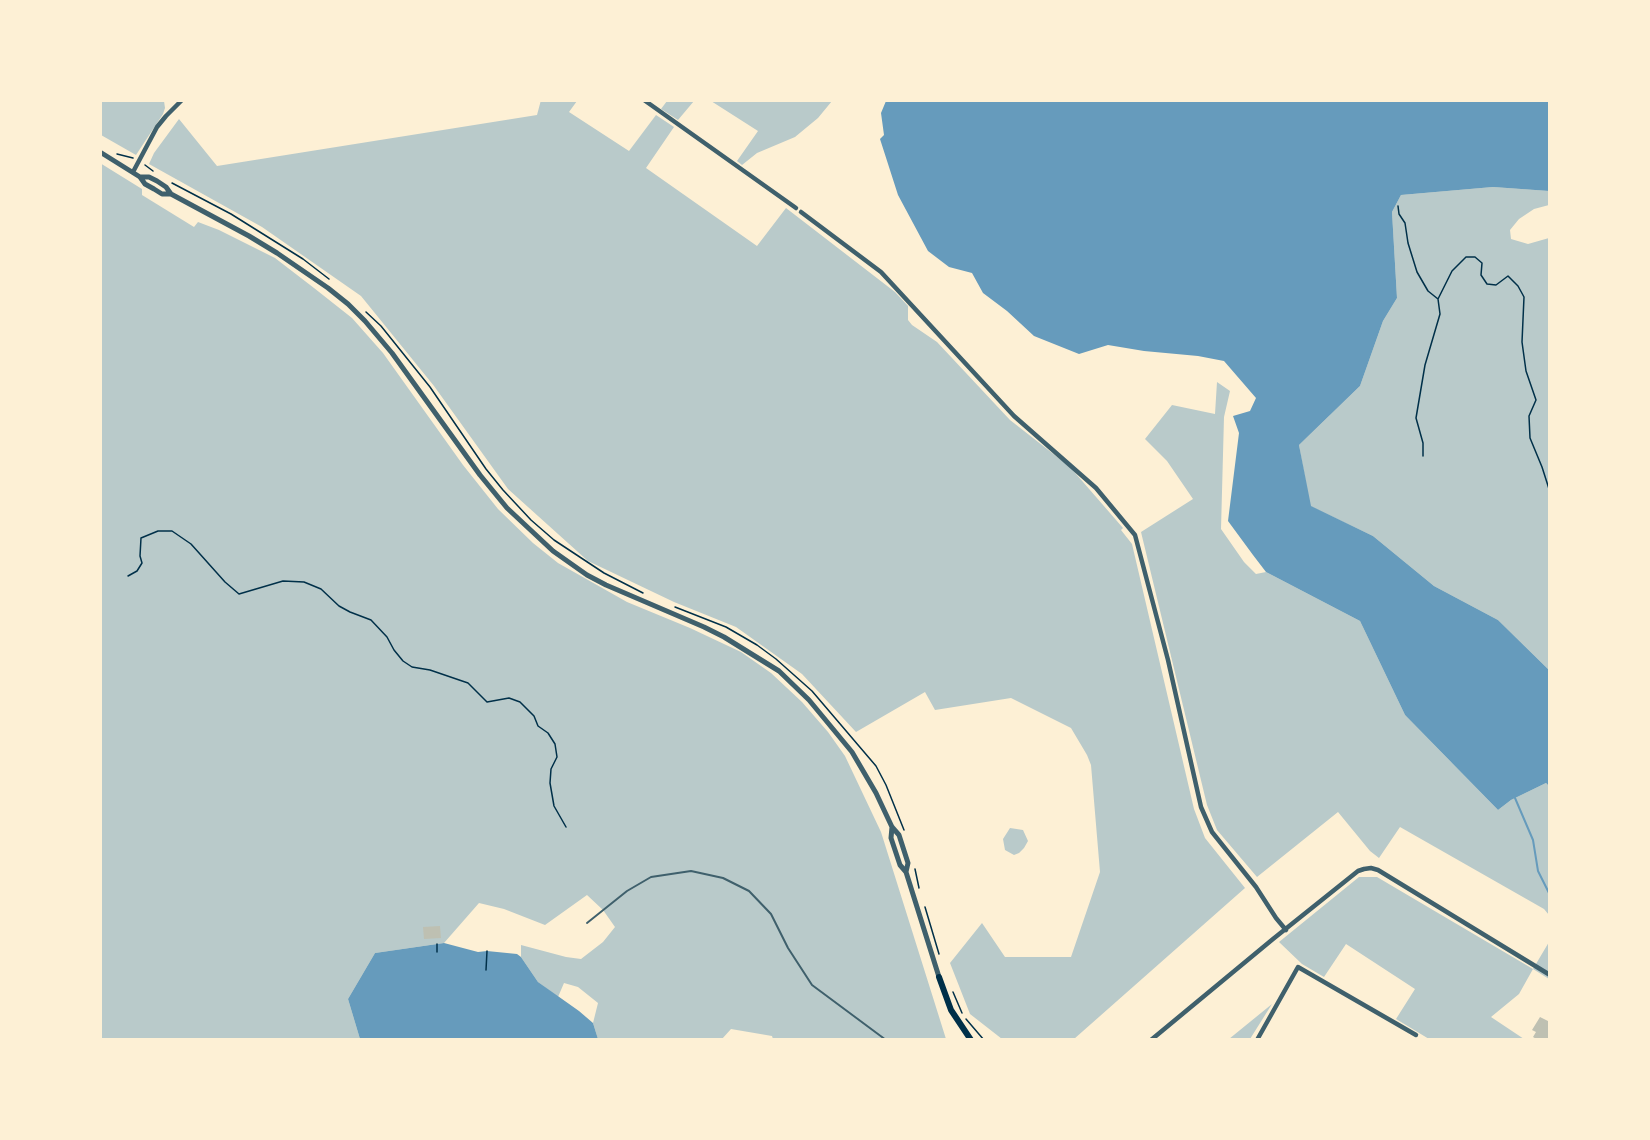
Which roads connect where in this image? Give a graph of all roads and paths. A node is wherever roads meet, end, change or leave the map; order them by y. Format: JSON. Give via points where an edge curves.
{"nodes":[{"id":1,"x":182,"y":100,"type":"edge"},
{"id":2,"x":644,"y":100,"type":"edge"},
{"id":3,"x":176,"y":103,"type":"edge"},
{"id":4,"x":100,"y":153,"type":"edge"},
{"id":5,"x":115,"y":154,"type":"dead end"},
{"id":6,"x":138,"y":161,"type":"junction"},
{"id":7,"x":133,"y":172,"type":"junction"},
{"id":8,"x":159,"y":175,"type":"dead end"},
{"id":9,"x":168,"y":181,"type":"dead end"},
{"id":10,"x":1398,"y":206,"type":"dead end"},
{"id":11,"x":796,"y":208,"type":"dead end"},
{"id":12,"x":801,"y":212,"type":"dead end"},
{"id":13,"x":335,"y":285,"type":"dead end"},
{"id":14,"x":1438,"y":299,"type":"junction"},
{"id":15,"x":366,"y":312,"type":"dead end"},
{"id":16,"x":1424,"y":456,"type":"dead end"},
{"id":17,"x":1550,"y":492,"type":"edge"},
{"id":18,"x":128,"y":576,"type":"dead end"},
{"id":19,"x":646,"y":594,"type":"dead end"},
{"id":20,"x":669,"y":604,"type":"dead end"},
{"id":21,"x":902,"y":823,"type":"dead end"},
{"id":22,"x":566,"y":827,"type":"dead end"},
{"id":23,"x":913,"y":863,"type":"dead end"},
{"id":24,"x":920,"y":894,"type":"dead end"},
{"id":25,"x":923,"y":903,"type":"dead end"},
{"id":26,"x":587,"y":923,"type":"dead end"},
{"id":27,"x":1286,"y":930,"type":"junction"},
{"id":28,"x":437,"y":944,"type":"dead end"},
{"id":29,"x":487,"y":951,"type":"dead end"},
{"id":30,"x":437,"y":952,"type":"dead end"},
{"id":31,"x":939,"y":953,"type":"dead end"},
{"id":32,"x":486,"y":970,"type":"dead end"},
{"id":33,"x":1550,"y":975,"type":"edge"},
{"id":34,"x":939,"y":977,"type":"joint"},
{"id":35,"x":949,"y":984,"type":"dead end"},
{"id":36,"x":1416,"y":1035,"type":"dead end"},
{"id":37,"x":886,"y":1040,"type":"edge"},
{"id":38,"x":971,"y":1040,"type":"edge"},
{"id":39,"x":984,"y":1040,"type":"edge"},
{"id":40,"x":1151,"y":1040,"type":"edge"},
{"id":41,"x":1257,"y":1040,"type":"edge"}],
"edges":[{"from":1,"to":3,"type":"street"},
{"from":2,"to":11,"type":"street"},
{"from":3,"to":6,"type":"street"},
{"from":4,"to":7,"type":"street"},
{"from":5,"to":6,"type":"path"},
{"from":6,"to":7,"type":"street"},
{"from":6,"to":8,"type":"path"},
{"from":7,"to":34,"type":"street","via":[[162,194],[171,194],[277,253],[348,304],[419,388],[480,476],[553,551],[606,585],[742,647],[779,671],[809,700],[852,752],[892,827],[891,838],[906,872]]},
{"from":9,"to":13,"type":"path","via":[[269,237]]},
{"from":10,"to":14,"type":"path","via":[[1417,272]]},
{"from":12,"to":27,"type":"street","via":[[881,272],[1014,416],[1096,488],[1135,535],[1201,807],[1212,832]]},
{"from":14,"to":16,"type":"path","via":[[1440,314],[1425,364],[1416,418]]},
{"from":14,"to":17,"type":"path","via":[[1452,271],[1466,258],[1482,263],[1481,275],[1487,284],[1496,285],[1508,276],[1518,286],[1524,297],[1522,342],[1526,371],[1536,400],[1529,416],[1530,438]]},
{"from":15,"to":19,"type":"path","via":[[430,387],[497,483],[531,520],[604,573]]},
{"from":18,"to":22,"type":"path","via":[[142,563],[141,538],[158,531],[172,531],[191,544],[239,594],[283,581],[304,582],[321,589],[339,606],[371,620],[411,667],[468,683],[487,702],[509,698],[520,702],[555,744],[550,783],[554,806]]},
{"from":20,"to":21,"type":"path","via":[[726,627],[794,673],[876,766]]},
{"from":23,"to":24,"type":"path"},
{"from":25,"to":31,"type":"path"},
{"from":26,"to":37,"type":"lane","via":[[651,877],[691,871],[723,878],[749,891],[771,914],[812,985]]},
{"from":27,"to":33,"type":"street","via":[[1358,871],[1371,868]]},
{"from":27,"to":40,"type":"street"},
{"from":28,"to":30,"type":"path"},
{"from":29,"to":32,"type":"path"},
{"from":34,"to":38,"type":"main road","via":[[951,1010]]},
{"from":35,"to":39,"type":"path","via":[[963,1015]]},
{"from":36,"to":41,"type":"street","via":[[1299,967]]}]}
